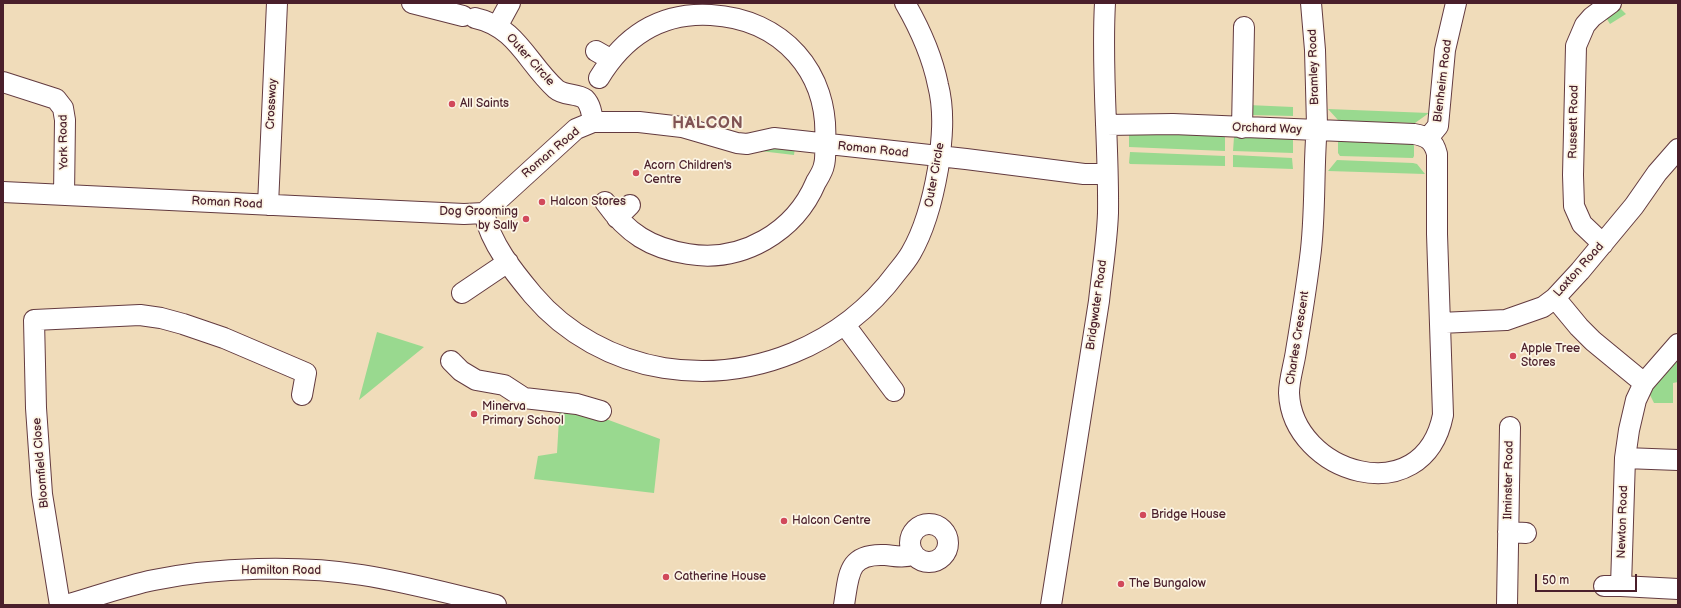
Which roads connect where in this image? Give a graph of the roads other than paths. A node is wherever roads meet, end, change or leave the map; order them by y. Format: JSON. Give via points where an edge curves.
{"nodes":[{"id":1,"x":277,"y":3,"type":"edge"},
{"id":2,"x":412,"y":3,"type":"edge"},
{"id":3,"x":510,"y":3,"type":"edge"},
{"id":4,"x":905,"y":3,"type":"edge"},
{"id":5,"x":1105,"y":3,"type":"edge"},
{"id":6,"x":1311,"y":3,"type":"edge"},
{"id":7,"x":1456,"y":3,"type":"edge"},
{"id":8,"x":1611,"y":3,"type":"edge"},
{"id":9,"x":498,"y":25,"type":"junction"},
{"id":10,"x":1244,"y":27,"type":"dead end"},
{"id":11,"x":3,"y":82,"type":"edge"},
{"id":12,"x":592,"y":89,"type":"junction"},
{"id":13,"x":593,"y":122,"type":"junction"},
{"id":14,"x":1106,"y":125,"type":"junction"},
{"id":15,"x":1242,"y":128,"type":"junction"},
{"id":16,"x":1316,"y":131,"type":"junction"},
{"id":17,"x":1428,"y":138,"type":"junction"},
{"id":18,"x":825,"y":144,"type":"junction"},
{"id":19,"x":1678,"y":149,"type":"edge"},
{"id":20,"x":940,"y":156,"type":"junction"},
{"id":21,"x":1107,"y":174,"type":"junction"},
{"id":22,"x":1436,"y":177,"type":"joint"},
{"id":23,"x":3,"y":192,"type":"edge"},
{"id":24,"x":64,"y":195,"type":"junction"},
{"id":25,"x":605,"y":202,"type":"dead end"},
{"id":26,"x":268,"y":205,"type":"junction"},
{"id":27,"x":484,"y":213,"type":"junction"},
{"id":28,"x":1603,"y":244,"type":"junction"},
{"id":29,"x":508,"y":262,"type":"junction"},
{"id":30,"x":462,"y":293,"type":"dead end"},
{"id":31,"x":1555,"y":298,"type":"junction"},
{"id":32,"x":1440,"y":323,"type":"junction"},
{"id":33,"x":845,"y":325,"type":"junction"},
{"id":34,"x":1678,"y":344,"type":"edge"},
{"id":35,"x":451,"y":361,"type":"dead end"},
{"id":36,"x":1644,"y":383,"type":"junction"},
{"id":37,"x":894,"y":391,"type":"dead end"},
{"id":38,"x":302,"y":395,"type":"dead end"},
{"id":39,"x":601,"y":411,"type":"dead end"},
{"id":40,"x":1510,"y":427,"type":"dead end"},
{"id":41,"x":1625,"y":458,"type":"junction"},
{"id":42,"x":1678,"y":460,"type":"edge"},
{"id":43,"x":913,"y":555,"type":"dead end"},
{"id":44,"x":1678,"y":589,"type":"edge"},
{"id":45,"x":60,"y":605,"type":"edge"},
{"id":46,"x":66,"y":605,"type":"edge"},
{"id":47,"x":496,"y":605,"type":"edge"},
{"id":48,"x":844,"y":605,"type":"edge"},
{"id":49,"x":1051,"y":605,"type":"edge"},
{"id":50,"x":1507,"y":605,"type":"edge"}],
"edges":[{"from":1,"to":26,"type":"street","name":"Crossway"},
{"from":2,"to":9,"type":"street","name":"Outer Circle"},
{"from":3,"to":9,"type":"street","name":"Outer Circle"},
{"from":4,"to":20,"type":"street","name":"Outer Circle","via":[[928,47],[939,86],[942,118]]},
{"from":5,"to":14,"type":"street","name":"Bridgwater Road"},
{"from":6,"to":16,"type":"street","name":"Bramley Road","via":[[1315,50]]},
{"from":7,"to":17,"type":"street","name":"Blenheim Road","via":[[1445,50],[1438,126]]},
{"from":8,"to":28,"type":"street","name":"Russett Road","via":[[1584,25],[1576,46],[1574,206],[1582,224]]},
{"from":9,"to":12,"type":"street","name":"Outer Circle","via":[[557,90]]},
{"from":10,"to":15,"type":"street"},
{"from":11,"to":24,"type":"street","name":"York Road","via":[[56,99],[63,108]]},
{"from":12,"to":13,"type":"street","via":[[589,104]]},
{"from":12,"to":18,"type":"street","via":[[603,55],[639,33],[673,18],[696,14],[725,16],[766,29],[787,44],[807,67],[818,88],[823,106],[826,124]]},
{"from":13,"to":18,"type":"street","name":"Roman Road","via":[[639,122],[682,127],[747,144],[774,138]]},
{"from":13,"to":27,"type":"street","name":"Roman Road","via":[[576,129]]},
{"from":14,"to":15,"type":"street","name":"Orchard Way","via":[[1173,124]]},
{"from":14,"to":21,"type":"street","name":"Bridgwater Road"},
{"from":15,"to":16,"type":"street","name":"Orchard Way"},
{"from":16,"to":17,"type":"street","name":"Orchard Way","via":[[1414,134]]},
{"from":16,"to":32,"type":"street","name":"Charles Crescent","via":[[1310,254],[1289,393],[1294,417],[1301,432],[1314,446],[1340,464],[1368,474],[1397,471],[1418,460],[1435,440],[1443,414]]},
{"from":17,"to":22,"type":"street","name":"Blenheim Road","via":[[1435,145],[1437,154]]},
{"from":18,"to":20,"type":"street","name":"Roman Road"},
{"from":18,"to":25,"type":"street","via":[[824,165],[806,203],[793,219],[753,247],[735,253],[698,256],[657,246],[642,239],[624,212]]},
{"from":19,"to":28,"type":"street","name":"Laxton Road"},
{"from":20,"to":21,"type":"street","name":"Roman Road","via":[[1084,174]]},
{"from":20,"to":33,"type":"street","name":"Outer Circle","via":[[928,214],[911,254],[884,290]]},
{"from":21,"to":49,"type":"street","name":"Bridgwater Road","via":[[1108,215],[1099,301]]},
{"from":22,"to":32,"type":"street","name":"Charles Crescent"},
{"from":23,"to":24,"type":"street","name":"Roman Road"},
{"from":24,"to":26,"type":"street","name":"Roman Road"},
{"from":26,"to":27,"type":"street","name":"Roman Road"},
{"from":27,"to":29,"type":"street","name":"Outer Circle","via":[[488,229]]},
{"from":28,"to":31,"type":"street","name":"Laxton Road"},
{"from":29,"to":30,"type":"street"},
{"from":29,"to":33,"type":"street","name":"Outer Circle","via":[[544,309],[574,332],[607,351],[645,364],[686,371],[724,370],[758,365],[799,351]]},
{"from":31,"to":32,"type":"street","name":"Laxton Road","via":[[1543,307],[1506,320]]},
{"from":31,"to":36,"type":"street","via":[[1593,342]]},
{"from":33,"to":37,"type":"street"},
{"from":34,"to":36,"type":"street","name":"Newton Road"},
{"from":35,"to":39,"type":"street","via":[[476,380],[504,385],[524,398],[577,404]]},
{"from":36,"to":41,"type":"street","name":"Newton Road","via":[[1630,422]]},
{"from":38,"to":45,"type":"street","name":"Bloomfield Close","via":[[308,365],[183,324],[140,315],[34,313],[36,408],[42,494]]},
{"from":40,"to":50,"type":"street","name":"Ilminster Road","via":[[1517,532]]},
{"from":41,"to":42,"type":"street"},
{"from":41,"to":44,"type":"street","name":"Newton Road","via":[[1613,586]]},
{"from":43,"to":48,"type":"street","via":[[903,558],[867,556],[853,564]]},
{"from":46,"to":47,"type":"street","name":"Hamilton Road","via":[[152,580],[186,574],[280,569],[362,575]]}]}
